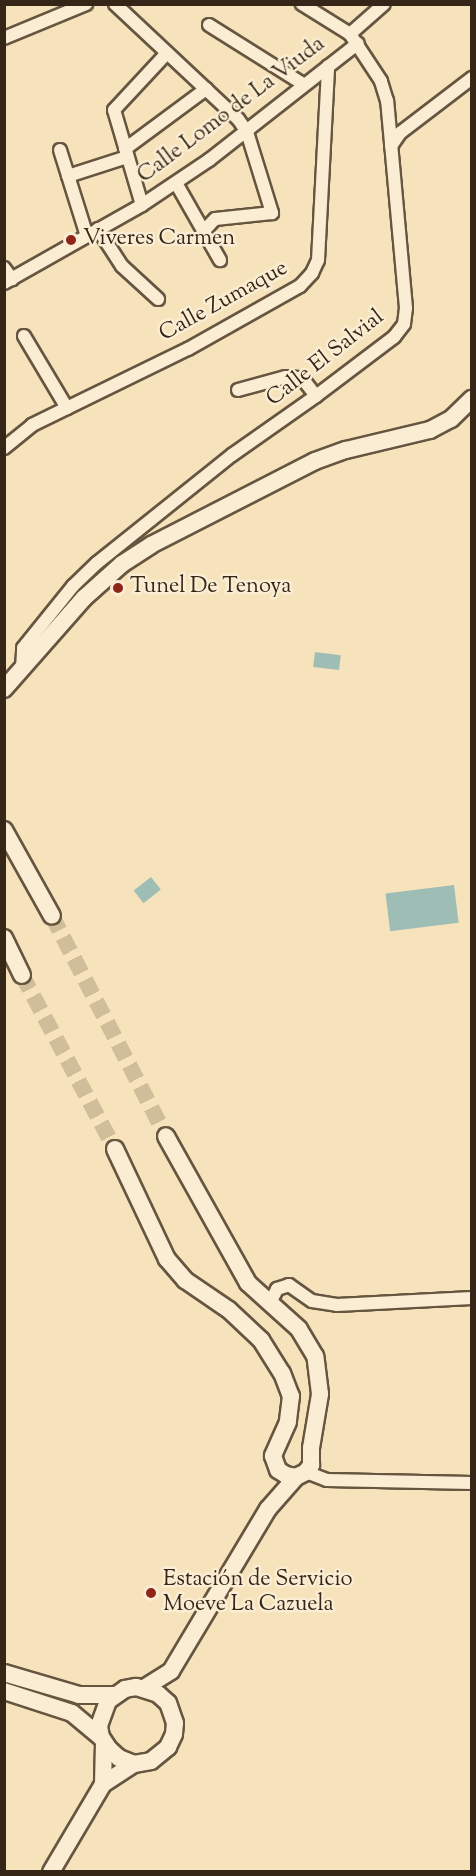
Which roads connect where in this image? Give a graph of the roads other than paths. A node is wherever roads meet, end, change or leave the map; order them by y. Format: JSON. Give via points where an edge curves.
{"nodes":[{"id":1,"x":86,"y":4,"type":"edge"},
{"id":2,"x":115,"y":4,"type":"edge"},
{"id":3,"x":302,"y":4,"type":"edge"},
{"id":4,"x":384,"y":4,"type":"edge"},
{"id":5,"x":209,"y":25,"type":"dead end"},
{"id":6,"x":4,"y":38,"type":"edge"},
{"id":7,"x":354,"y":38,"type":"junction"},
{"id":8,"x":167,"y":53,"type":"junction"},
{"id":9,"x":328,"y":66,"type":"junction"},
{"id":10,"x":471,"y":78,"type":"edge"},
{"id":11,"x":303,"y":84,"type":"junction"},
{"id":12,"x":206,"y":89,"type":"junction"},
{"id":13,"x":247,"y":132,"type":"junction"},
{"id":14,"x":391,"y":146,"type":"junction"},
{"id":15,"x":60,"y":150,"type":"dead end"},
{"id":16,"x":126,"y":153,"type":"junction"},
{"id":17,"x":68,"y":176,"type":"junction"},
{"id":18,"x":176,"y":183,"type":"junction"},
{"id":19,"x":142,"y":205,"type":"junction"},
{"id":20,"x":93,"y":232,"type":"junction"},
{"id":21,"x":203,"y":232,"type":"junction"},
{"id":22,"x":220,"y":260,"type":"dead end"},
{"id":23,"x":4,"y":267,"type":"edge"},
{"id":24,"x":8,"y":281,"type":"edge"},
{"id":25,"x":158,"y":299,"type":"dead end"},
{"id":26,"x":24,"y":336,"type":"dead end"},
{"id":27,"x":238,"y":390,"type":"dead end"},
{"id":28,"x":316,"y":396,"type":"junction"},
{"id":29,"x":471,"y":399,"type":"edge"},
{"id":30,"x":67,"y":408,"type":"junction"},
{"id":31,"x":4,"y":448,"type":"edge"},
{"id":32,"x":22,"y":670,"type":"junction"},
{"id":33,"x":4,"y":689,"type":"edge"},
{"id":34,"x":4,"y":831,"type":"edge"},
{"id":35,"x":52,"y":916,"type":"tunnel mouth"},
{"id":36,"x":4,"y":938,"type":"edge"},
{"id":37,"x":22,"y":975,"type":"tunnel mouth"},
{"id":38,"x":166,"y":1136,"type":"tunnel mouth"},
{"id":39,"x":115,"y":1149,"type":"tunnel mouth"},
{"id":40,"x":471,"y":1298,"type":"edge"},
{"id":41,"x":270,"y":1303,"type":"junction"},
{"id":42,"x":279,"y":1443,"type":"junction"},
{"id":43,"x":311,"y":1448,"type":"junction"},
{"id":44,"x":278,"y":1470,"type":"junction"},
{"id":45,"x":301,"y":1474,"type":"junction"},
{"id":46,"x":471,"y":1482,"type":"edge"},
{"id":47,"x":268,"y":1509,"type":"junction"},
{"id":48,"x":171,"y":1671,"type":"junction"},
{"id":49,"x":4,"y":1673,"type":"edge"},
{"id":50,"x":144,"y":1688,"type":"junction"},
{"id":51,"x":4,"y":1691,"type":"edge"},
{"id":52,"x":116,"y":1695,"type":"junction"},
{"id":53,"x":168,"y":1702,"type":"junction"},
{"id":54,"x":102,"y":1740,"type":"junction"},
{"id":55,"x":134,"y":1764,"type":"junction"},
{"id":56,"x":103,"y":1784,"type":"junction"},
{"id":57,"x":51,"y":1872,"type":"edge"}],
"edges":[{"from":1,"to":6,"type":"street"},
{"from":2,"to":8,"type":"street"},
{"from":3,"to":7,"type":"street","name":"Calle El Salvial"},
{"from":4,"to":7,"type":"street","name":"Calle Lomo de La Viuda"},
{"from":5,"to":11,"type":"street"},
{"from":7,"to":9,"type":"street","name":"Calle Lomo de La Viuda"},
{"from":7,"to":14,"type":"street","name":"Calle El Salvial","via":[[381,81]]},
{"from":8,"to":12,"type":"street"},
{"from":8,"to":16,"type":"street","via":[[114,110]]},
{"from":9,"to":11,"type":"street","name":"Calle Lomo de La Viuda"},
{"from":9,"to":30,"type":"street","name":"Calle Zumaque","via":[[318,260],[312,273],[300,286],[188,349]]},
{"from":10,"to":14,"type":"street","via":[[400,133]]},
{"from":11,"to":13,"type":"street","name":"Calle Lomo de La Viuda"},
{"from":12,"to":13,"type":"street"},
{"from":12,"to":16,"type":"street"},
{"from":13,"to":18,"type":"street","name":"Calle Lomo de La Viuda"},
{"from":13,"to":21,"type":"street","via":[[272,213],[215,219]]},
{"from":14,"to":28,"type":"street","name":"Calle El Salvial","via":[[406,308],[404,324],[394,337]]},
{"from":15,"to":17,"type":"street"},
{"from":16,"to":17,"type":"street"},
{"from":16,"to":19,"type":"street"},
{"from":17,"to":20,"type":"street"},
{"from":18,"to":19,"type":"street","name":"Calle Lomo de La Viuda"},
{"from":18,"to":21,"type":"street"},
{"from":19,"to":20,"type":"street","name":"Calle Lomo de La Viuda"},
{"from":20,"to":24,"type":"street","name":"Calle Lomo de La Viuda"},
{"from":20,"to":25,"type":"street"},
{"from":21,"to":22,"type":"street"},
{"from":23,"to":24,"type":"street"},
{"from":26,"to":30,"type":"street"},
{"from":27,"to":28,"type":"street","via":[[286,377],[302,378]]},
{"from":28,"to":32,"type":"street","name":"Calle El Salvial","via":[[232,455],[81,578],[23,648]]},
{"from":29,"to":32,"type":"main road","via":[[451,419],[430,430],[315,461],[151,545],[122,564],[84,598]]},
{"from":30,"to":31,"type":"street","name":"Calle Zumaque","via":[[32,425]]},
{"from":32,"to":33,"type":"main road"},
{"from":34,"to":35,"type":"main road"},
{"from":36,"to":37,"type":"main road"},
{"from":38,"to":41,"type":"main road","via":[[248,1283]]},
{"from":39,"to":42,"type":"main road","via":[[167,1259],[185,1280],[229,1310],[261,1340],[282,1373],[291,1396],[288,1422]]},
{"from":40,"to":41,"type":"street","via":[[337,1305],[312,1301],[289,1285],[277,1289]]},
{"from":41,"to":43,"type":"main road","via":[[298,1329],[315,1356],[321,1394]]},
{"from":42,"to":43,"type":"main road","via":[[300,1438]]},
{"from":42,"to":44,"type":"main road","via":[[273,1456]]},
{"from":43,"to":45,"type":"main road","via":[[313,1456]]},
{"from":44,"to":45,"type":"main road","via":[[286,1476]]},
{"from":44,"to":47,"type":"main road"},
{"from":45,"to":46,"type":"street","via":[[327,1480]]},
{"from":45,"to":47,"type":"main road"},
{"from":47,"to":48,"type":"main road"},
{"from":48,"to":50,"type":"main road"},
{"from":48,"to":53,"type":"main road"},
{"from":49,"to":52,"type":"main road","via":[[79,1695]]},
{"from":50,"to":52,"type":"main road","via":[[125,1689]]},
{"from":50,"to":53,"type":"main road"},
{"from":51,"to":54,"type":"main road","via":[[72,1713]]},
{"from":52,"to":54,"type":"main road","via":[[100,1716]]},
{"from":53,"to":55,"type":"main road","via":[[175,1723],[168,1747],[151,1761]]},
{"from":54,"to":55,"type":"main road","via":[[119,1758]]},
{"from":54,"to":56,"type":"main road"},
{"from":55,"to":56,"type":"main road"},
{"from":56,"to":57,"type":"main road"}]}
